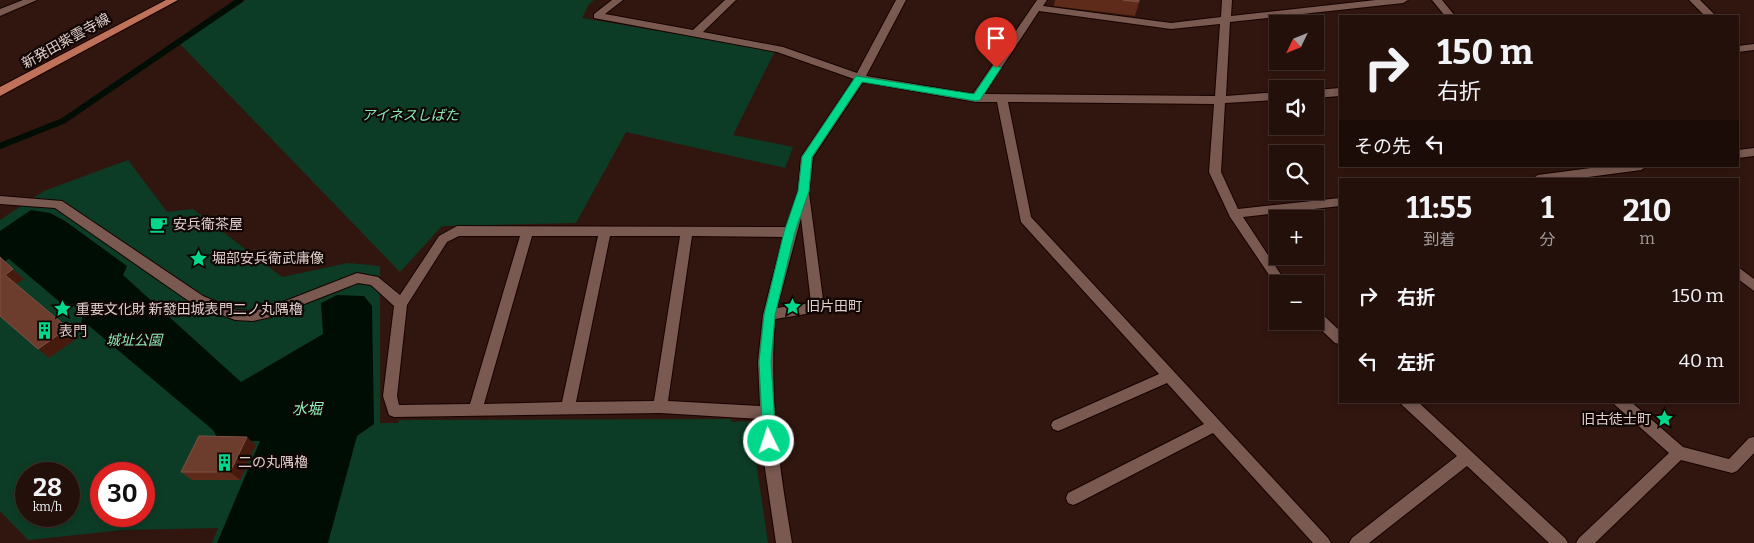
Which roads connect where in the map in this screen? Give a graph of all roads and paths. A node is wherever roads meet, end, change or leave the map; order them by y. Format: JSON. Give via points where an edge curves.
{"nodes":[{"id":1,"x":32,"y":0,"type":"edge"},
{"id":2,"x":173,"y":0,"type":"edge"},
{"id":3,"x":618,"y":0,"type":"edge"},
{"id":4,"x":732,"y":0,"type":"edge"},
{"id":5,"x":901,"y":0,"type":"edge"},
{"id":6,"x":1227,"y":0,"type":"edge"},
{"id":7,"x":1404,"y":0,"type":"edge"},
{"id":8,"x":1437,"y":0,"type":"edge"},
{"id":9,"x":1694,"y":0,"type":"edge"},
{"id":10,"x":1039,"y":4,"type":"edge"},
{"id":11,"x":0,"y":13,"type":"edge"},
{"id":12,"x":1449,"y":15,"type":"edge"},
{"id":13,"x":1710,"y":15,"type":"edge"},
{"id":14,"x":1226,"y":20,"type":"junction"},
{"id":15,"x":695,"y":34,"type":"junction"},
{"id":16,"x":860,"y":78,"type":"junction"},
{"id":17,"x":0,"y":92,"type":"edge"},
{"id":18,"x":1339,"y":92,"type":"edge"},
{"id":19,"x":1324,"y":93,"type":"edge"},
{"id":20,"x":1269,"y":97,"type":"edge"},
{"id":21,"x":976,"y":98,"type":"junction"},
{"id":22,"x":1002,"y":99,"type":"junction"},
{"id":23,"x":1219,"y":100,"type":"junction"},
{"id":24,"x":1754,"y":152,"type":"edge"},
{"id":25,"x":1739,"y":154,"type":"edge"},
{"id":26,"x":1626,"y":167,"type":"edge"},
{"id":27,"x":1611,"y":168,"type":"edge"},
{"id":28,"x":1545,"y":178,"type":"edge"},
{"id":29,"x":1623,"y":178,"type":"edge"},
{"id":30,"x":804,"y":191,"type":"junction"},
{"id":31,"x":0,"y":200,"type":"edge"},
{"id":32,"x":1339,"y":202,"type":"edge"},
{"id":33,"x":1234,"y":214,"type":"junction"},
{"id":34,"x":605,"y":232,"type":"junction"},
{"id":35,"x":687,"y":232,"type":"junction"},
{"id":36,"x":790,"y":232,"type":"junction"},
{"id":37,"x":527,"y":233,"type":"junction"},
{"id":38,"x":1739,"y":273,"type":"edge"},
{"id":39,"x":1274,"y":275,"type":"edge"},
{"id":40,"x":1754,"y":286,"type":"edge"},
{"id":41,"x":401,"y":304,"type":"junction"},
{"id":42,"x":770,"y":315,"type":"junction"},
{"id":43,"x":1324,"y":324,"type":"edge"},
{"id":44,"x":1339,"y":338,"type":"edge"},
{"id":45,"x":1169,"y":376,"type":"junction"},
{"id":46,"x":1409,"y":403,"type":"edge"},
{"id":47,"x":1622,"y":403,"type":"edge"},
{"id":48,"x":660,"y":407,"type":"junction"},
{"id":49,"x":568,"y":408,"type":"junction"},
{"id":50,"x":475,"y":410,"type":"junction"},
{"id":51,"x":767,"y":413,"type":"junction"},
{"id":52,"x":1058,"y":426,"type":"dead end"},
{"id":53,"x":1215,"y":426,"type":"junction"},
{"id":54,"x":1754,"y":443,"type":"edge"},
{"id":55,"x":1679,"y":453,"type":"junction"},
{"id":56,"x":1467,"y":457,"type":"junction"},
{"id":57,"x":1072,"y":498,"type":"dead end"},
{"id":58,"x":784,"y":543,"type":"edge"},
{"id":59,"x":1323,"y":543,"type":"edge"},
{"id":60,"x":1356,"y":543,"type":"edge"},
{"id":61,"x":1560,"y":543,"type":"edge"},
{"id":62,"x":1584,"y":543,"type":"edge"}],
"edges":[{"from":1,"to":11,"type":"street"},
{"from":2,"to":17,"type":"main road","name":"新発田紫雲寺線"},
{"from":3,"to":15,"type":"street","via":[[597,16]]},
{"from":4,"to":15,"type":"street"},
{"from":5,"to":16,"type":"street"},
{"from":6,"to":14,"type":"street"},
{"from":7,"to":14,"type":"street"},
{"from":8,"to":12,"type":"street"},
{"from":9,"to":13,"type":"street"},
{"from":10,"to":14,"type":"street","via":[[1171,26]]},
{"from":10,"to":21,"type":"street"},
{"from":14,"to":23,"type":"street"},
{"from":15,"to":16,"type":"street","via":[[779,50]]},
{"from":16,"to":21,"type":"street"},
{"from":16,"to":30,"type":"street","via":[[807,157]]},
{"from":18,"to":19,"type":"street"},
{"from":20,"to":23,"type":"street"},
{"from":21,"to":22,"type":"street"},
{"from":22,"to":23,"type":"street"},
{"from":22,"to":45,"type":"street","via":[[1024,219]]},
{"from":23,"to":33,"type":"street","via":[[1215,172]]},
{"from":24,"to":25,"type":"street"},
{"from":26,"to":27,"type":"street"},
{"from":27,"to":28,"type":"street"},
{"from":27,"to":29,"type":"street"},
{"from":30,"to":36,"type":"street"},
{"from":30,"to":42,"type":"street","via":[[818,307]]},
{"from":31,"to":41,"type":"street","via":[[58,204],[198,300],[235,315],[271,312],[357,278],[374,281]]},
{"from":32,"to":33,"type":"street"},
{"from":33,"to":39,"type":"street"},
{"from":34,"to":35,"type":"street"},
{"from":34,"to":37,"type":"street"},
{"from":34,"to":49,"type":"street"},
{"from":35,"to":36,"type":"street"},
{"from":35,"to":48,"type":"street"},
{"from":36,"to":42,"type":"street"},
{"from":37,"to":41,"type":"street","via":[[457,231],[443,239]]},
{"from":37,"to":50,"type":"street"},
{"from":38,"to":40,"type":"street"},
{"from":41,"to":50,"type":"street","via":[[390,396],[394,411]]},
{"from":42,"to":51,"type":"street","via":[[765,362]]},
{"from":43,"to":44,"type":"street"},
{"from":45,"to":52,"type":"street"},
{"from":45,"to":53,"type":"street"},
{"from":46,"to":56,"type":"street"},
{"from":47,"to":55,"type":"street"},
{"from":48,"to":49,"type":"street"},
{"from":48,"to":51,"type":"street"},
{"from":49,"to":50,"type":"street"},
{"from":51,"to":58,"type":"street"},
{"from":53,"to":57,"type":"street"},
{"from":53,"to":59,"type":"street"},
{"from":54,"to":55,"type":"street","via":[[1732,466]]},
{"from":55,"to":62,"type":"street"},
{"from":56,"to":60,"type":"street"},
{"from":56,"to":61,"type":"street"}]}
